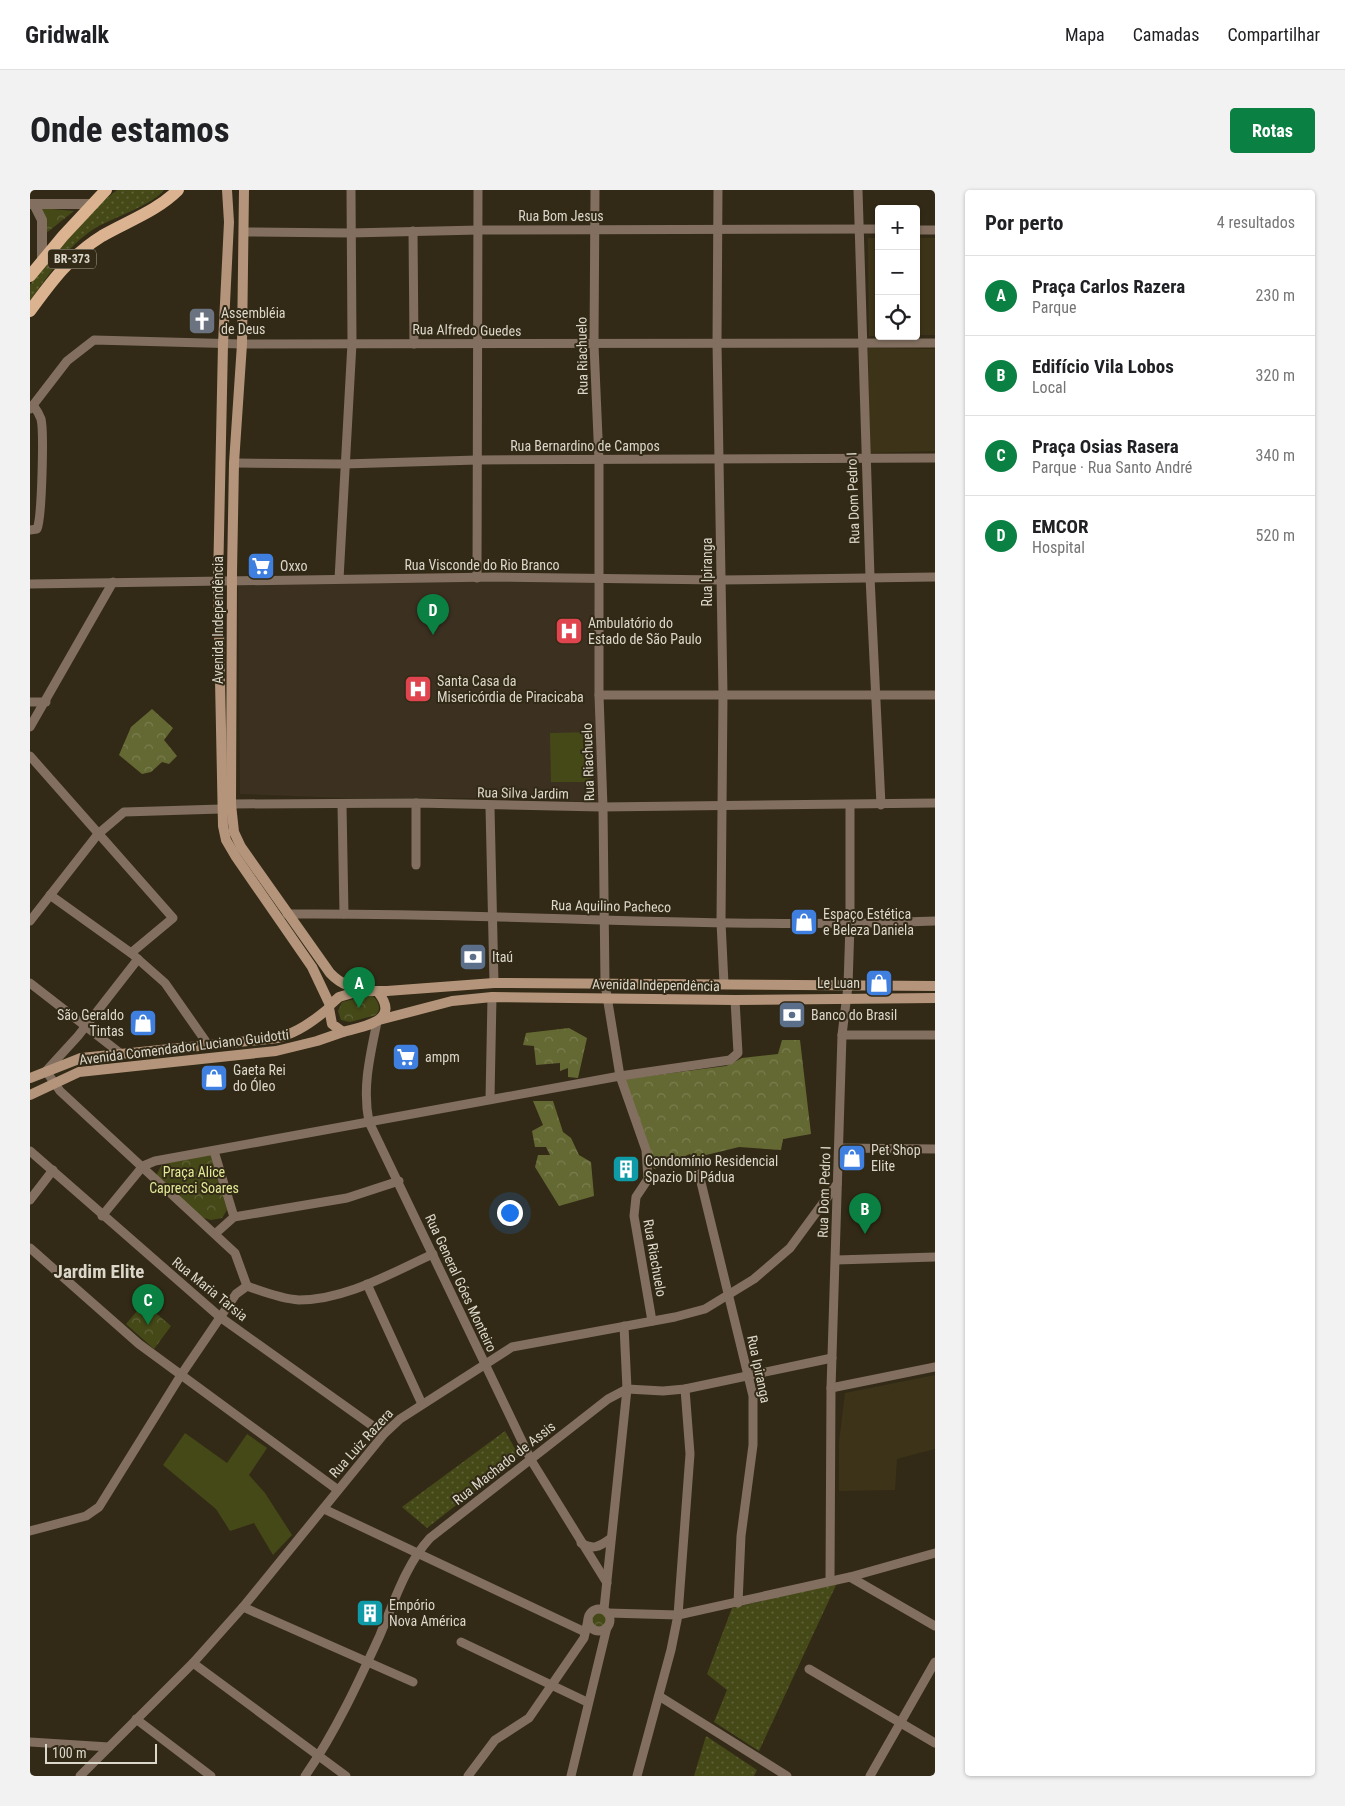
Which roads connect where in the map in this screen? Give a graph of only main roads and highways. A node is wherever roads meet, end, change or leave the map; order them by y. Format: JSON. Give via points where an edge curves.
{"nodes":[{"id":1,"x":106,"y":190,"type":"edge"},
{"id":2,"x":227,"y":190,"type":"edge"},
{"id":3,"x":244,"y":190,"type":"edge"},
{"id":4,"x":174,"y":193,"type":"edge"},
{"id":5,"x":30,"y":276,"type":"edge"},
{"id":6,"x":30,"y":311,"type":"edge"},
{"id":7,"x":935,"y":986,"type":"edge"},
{"id":8,"x":375,"y":991,"type":"junction"},
{"id":9,"x":935,"y":998,"type":"edge"},
{"id":10,"x":330,"y":1006,"type":"junction"},
{"id":11,"x":378,"y":1021,"type":"junction"},
{"id":12,"x":343,"y":1032,"type":"junction"},
{"id":13,"x":30,"y":1078,"type":"edge"},
{"id":14,"x":30,"y":1095,"type":"edge"}],
"edges":[{"from":1,"to":5,"type":"main road","number":"BR-373"},
{"from":2,"to":10,"type":"main road","name":"Avenida Independência","via":[[230,222],[223,344],[218,582],[221,809],[226,840],[312,967]]},
{"from":3,"to":8,"type":"main road","name":"Avenida Independência","via":[[242,344],[234,463],[232,581],[231,804],[234,832],[287,914],[338,982]]},
{"from":4,"to":6,"type":"main road","number":"BR-373","via":[[69,261]]},
{"from":7,"to":8,"type":"main road","name":"Avenida Independência","via":[[494,983]]},
{"from":8,"to":10,"type":"main road","via":[[340,996]]},
{"from":8,"to":11,"type":"main road","via":[[386,1003],[386,1010]]},
{"from":9,"to":11,"type":"main road","name":"Avenida Independência","via":[[492,997],[452,1000]]},
{"from":10,"to":12,"type":"main road","via":[[332,1024]]},
{"from":10,"to":13,"type":"main road","name":"Avenida Comendador Luciano Guidotti","via":[[294,1034],[278,1038],[120,1053],[71,1061]]},
{"from":11,"to":12,"type":"main road"},
{"from":12,"to":14,"type":"main road","name":"Avenida Comendador Luciano Guidotti","via":[[317,1042],[276,1051],[78,1072]]}]}
